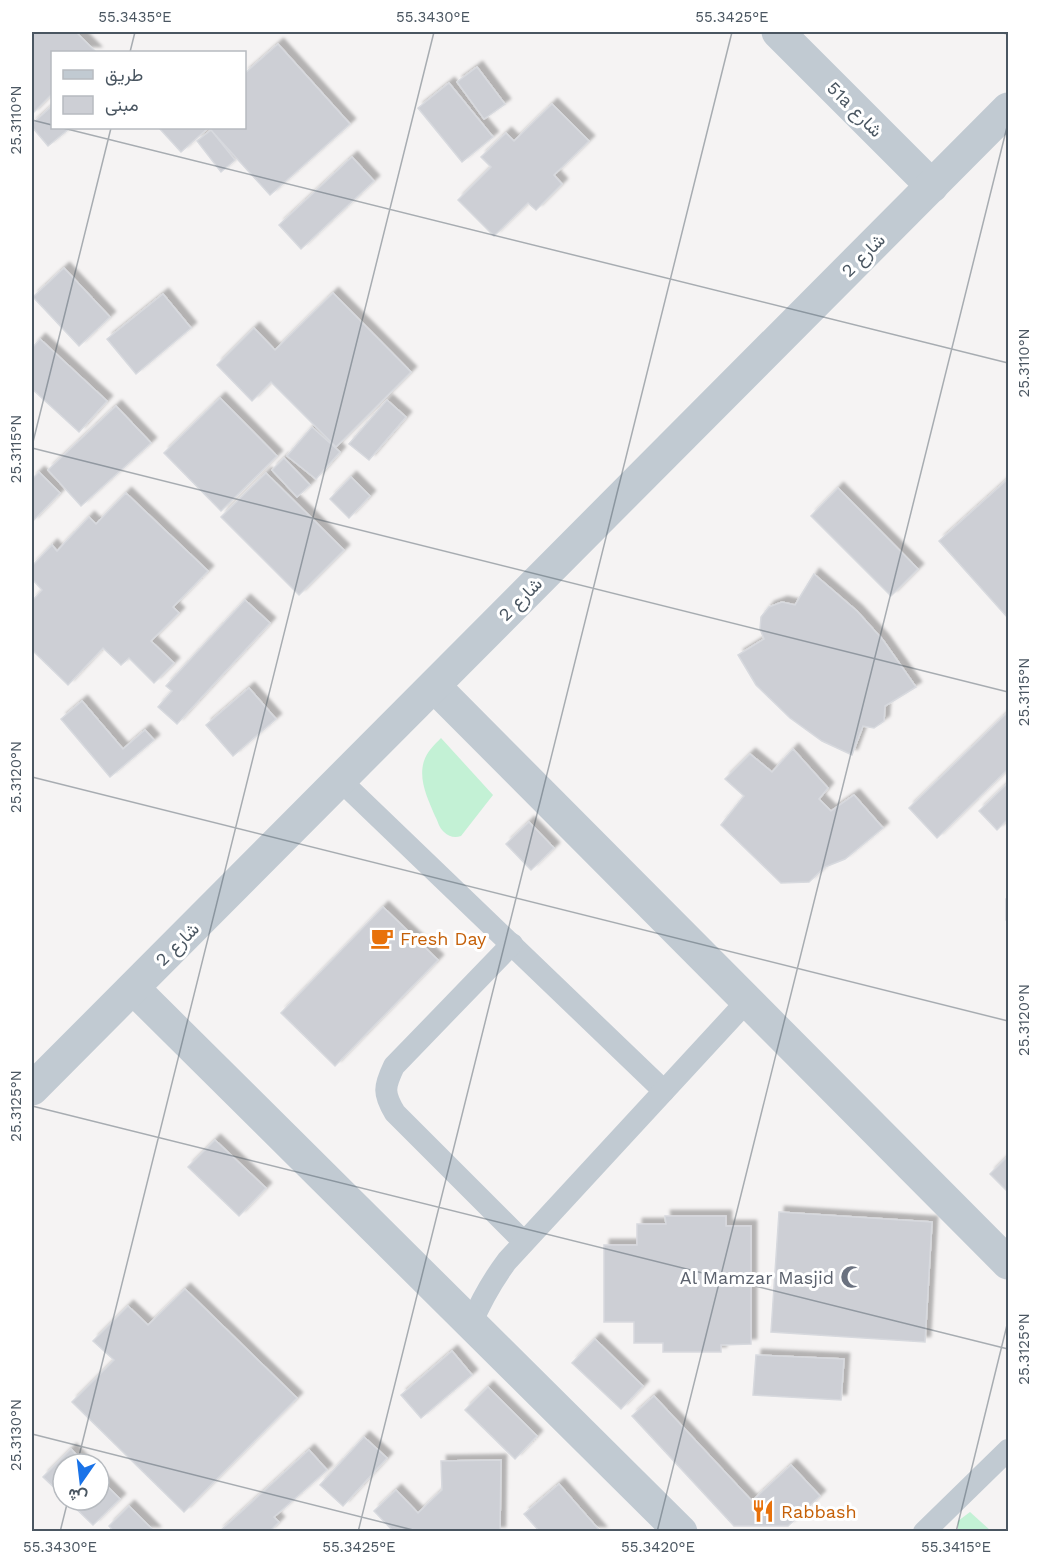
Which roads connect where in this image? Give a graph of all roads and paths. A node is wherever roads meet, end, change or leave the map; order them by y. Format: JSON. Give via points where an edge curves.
{"nodes":[{"id":1,"x":778,"y":32,"type":"edge"},
{"id":2,"x":1008,"y":109,"type":"edge"},
{"id":3,"x":932,"y":186,"type":"junction"},
{"id":4,"x":434,"y":686,"type":"junction"},
{"id":5,"x":340,"y":780,"type":"junction"},
{"id":6,"x":512,"y":944,"type":"junction"},
{"id":7,"x":133,"y":988,"type":"junction"},
{"id":8,"x":748,"y":1000,"type":"junction"},
{"id":9,"x":32,"y":1089,"type":"edge"},
{"id":10,"x":664,"y":1091,"type":"junction"},
{"id":11,"x":524,"y":1242,"type":"junction"},
{"id":12,"x":1008,"y":1263,"type":"edge"},
{"id":13,"x":471,"y":1324,"type":"junction"},
{"id":14,"x":1008,"y":1450,"type":"edge"},
{"id":15,"x":681,"y":1532,"type":"edge"},
{"id":16,"x":924,"y":1532,"type":"edge"}],
"edges":[{"from":1,"to":3,"type":"street","name":"51a شارع"},
{"from":2,"to":3,"type":"street","name":"شارع 2"},
{"from":3,"to":4,"type":"street","name":"شارع 2"},
{"from":4,"to":5,"type":"street","name":"شارع 2"},
{"from":4,"to":8,"type":"street"},
{"from":5,"to":6,"type":"lane"},
{"from":5,"to":7,"type":"street","name":"شارع 2"},
{"from":6,"to":10,"type":"lane"},
{"from":6,"to":11,"type":"lane","via":[[394,1066],[387,1081],[386,1098],[395,1113]]},
{"from":7,"to":9,"type":"street","name":"شارع 2"},
{"from":7,"to":13,"type":"street"},
{"from":8,"to":10,"type":"lane"},
{"from":8,"to":12,"type":"street"},
{"from":10,"to":11,"type":"lane"},
{"from":11,"to":13,"type":"lane","via":[[493,1280]]},
{"from":13,"to":15,"type":"street"},
{"from":14,"to":16,"type":"lane"}]}
